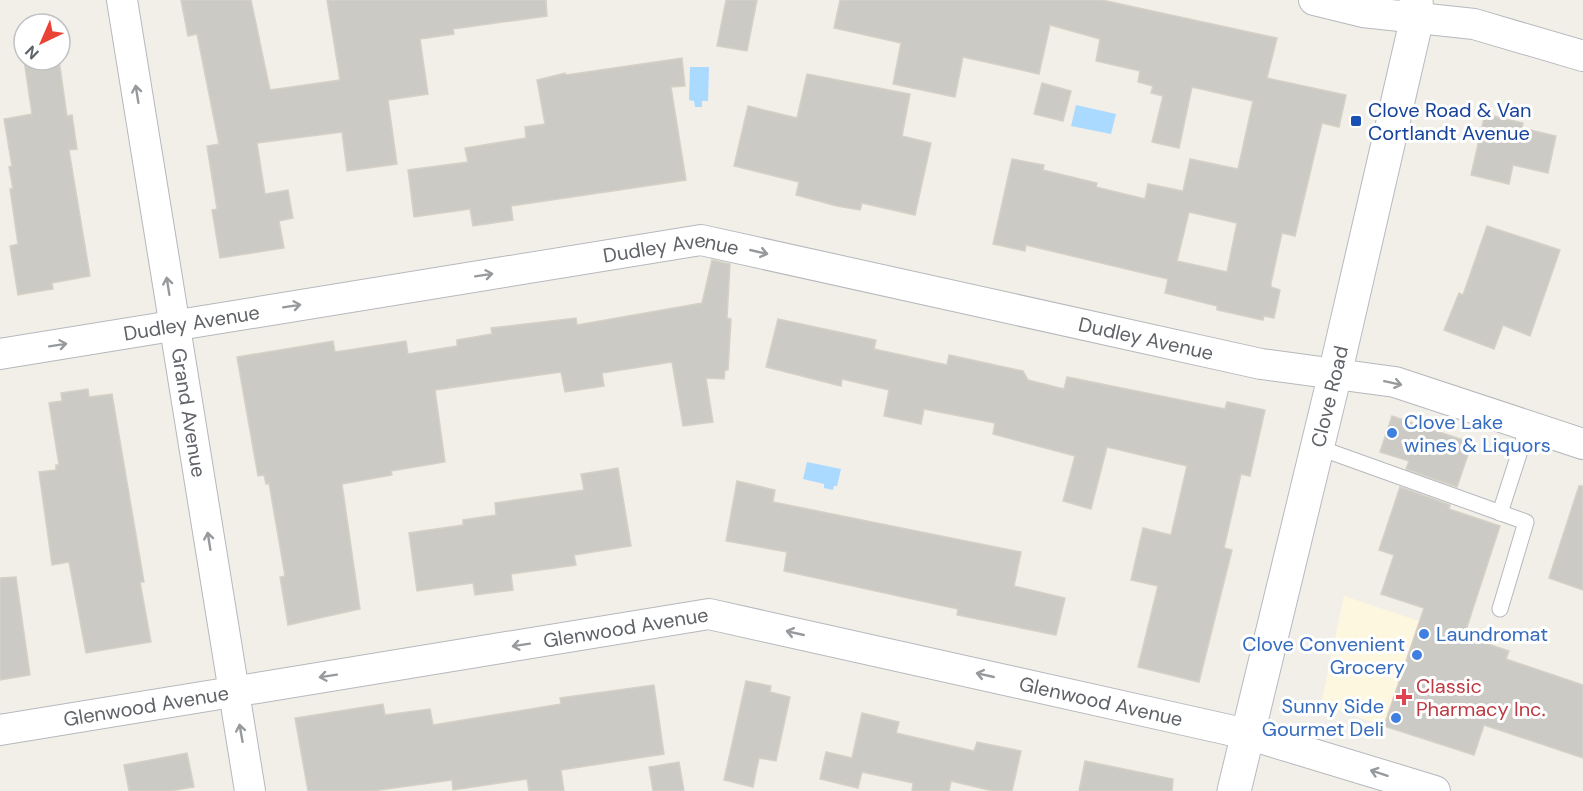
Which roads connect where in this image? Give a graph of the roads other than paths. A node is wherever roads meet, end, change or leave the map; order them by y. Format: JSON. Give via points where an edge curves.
{"nodes":[{"id":1,"x":122,"y":0,"type":"edge"},
{"id":2,"x":1314,"y":0,"type":"edge"},
{"id":3,"x":1417,"y":9,"type":"edge"},
{"id":4,"x":1583,"y":56,"type":"edge"},
{"id":5,"x":174,"y":326,"type":"junction"},
{"id":6,"x":0,"y":354,"type":"edge"},
{"id":7,"x":1335,"y":374,"type":"junction"},
{"id":8,"x":1528,"y":426,"type":"junction"},
{"id":9,"x":1583,"y":444,"type":"edge"},
{"id":10,"x":1317,"y":447,"type":"junction"},
{"id":11,"x":1500,"y":513,"type":"junction"},
{"id":12,"x":1500,"y":609,"type":"dead end"},
{"id":13,"x":233,"y":691,"type":"junction"},
{"id":14,"x":0,"y":730,"type":"edge"},
{"id":15,"x":1247,"y":734,"type":"junction"},
{"id":16,"x":250,"y":791,"type":"edge"},
{"id":17,"x":1234,"y":791,"type":"edge"},
{"id":18,"x":1435,"y":791,"type":"edge"}],
"edges":[{"from":5,"to":1,"type":"street","name":"Grand Avenue","one_way":true},
{"from":2,"to":3,"type":"street","via":[[1363,12]]},
{"from":3,"to":4,"type":"street"},
{"from":3,"to":7,"type":"main road","name":"Clove Road"},
{"from":6,"to":5,"type":"street","name":"Dudley Avenue","one_way":true},
{"from":5,"to":7,"type":"street","name":"Dudley Avenue","one_way":true,"via":[[700,240],[1261,364]]},
{"from":13,"to":5,"type":"street","name":"Grand Avenue","one_way":true},
{"from":7,"to":8,"type":"street","name":"Dudley Avenue","one_way":true,"via":[[1395,382]]},
{"from":7,"to":10,"type":"main road","name":"Clove Road"},
{"from":8,"to":9,"type":"street","name":"Dudley Avenue"},
{"from":8,"to":11,"type":"lane"},
{"from":10,"to":11,"type":"lane"},
{"from":10,"to":15,"type":"main road","name":"Clove Road"},
{"from":11,"to":12,"type":"lane","via":[[1526,522]]},
{"from":13,"to":14,"type":"street","name":"Glenwood Avenue"},
{"from":15,"to":13,"type":"street","name":"Glenwood Avenue","one_way":true,"via":[[709,614]]},
{"from":16,"to":13,"type":"street","name":"Grand Avenue","one_way":true},
{"from":15,"to":17,"type":"main road","name":"Clove Road"},
{"from":18,"to":15,"type":"street","name":"Glenwood Avenue","one_way":true}]}
